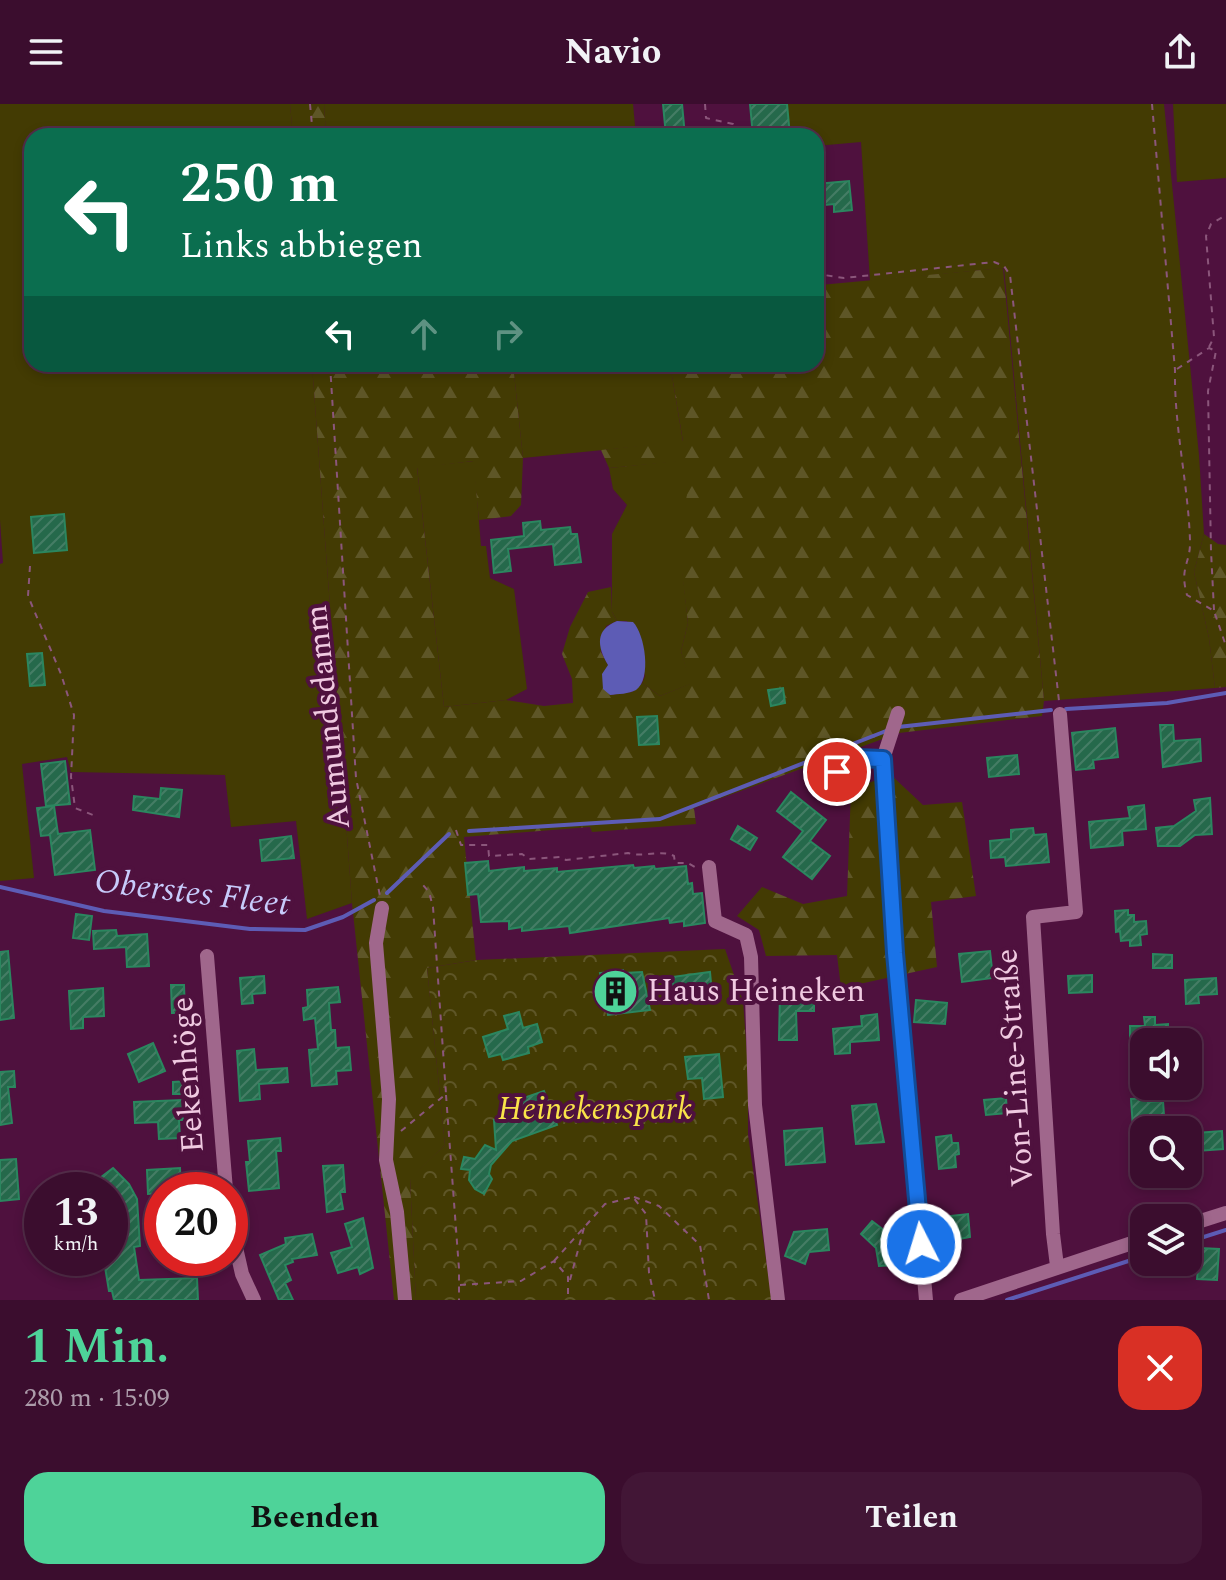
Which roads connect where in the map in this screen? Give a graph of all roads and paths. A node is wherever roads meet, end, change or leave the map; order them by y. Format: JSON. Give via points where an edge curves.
{"nodes":[{"id":1,"x":310,"y":104,"type":"edge"},
{"id":2,"x":705,"y":104,"type":"edge"},
{"id":3,"x":1152,"y":104,"type":"edge"},
{"id":4,"x":312,"y":128,"type":"edge"},
{"id":5,"x":733,"y":128,"type":"edge"},
{"id":6,"x":1226,"y":215,"type":"edge"},
{"id":7,"x":824,"y":275,"type":"edge"},
{"id":8,"x":1209,"y":348,"type":"junction"},
{"id":9,"x":1175,"y":370,"type":"junction"},
{"id":10,"x":331,"y":372,"type":"edge"},
{"id":11,"x":30,"y":566,"type":"dead end"},
{"id":12,"x":1214,"y":611,"type":"junction"},
{"id":13,"x":1226,"y":646,"type":"edge"},
{"id":14,"x":1060,"y":714,"type":"joint"},
{"id":15,"x":894,"y":724,"type":"dead end"},
{"id":16,"x":883,"y":759,"type":"junction"},
{"id":17,"x":826,"y":783,"type":"dead end"},
{"id":18,"x":93,"y":815,"type":"dead end"},
{"id":19,"x":456,"y":830,"type":"dead end"},
{"id":20,"x":709,"y":867,"type":"joint"},
{"id":21,"x":423,"y":885,"type":"dead end"},
{"id":22,"x":382,"y":908,"type":"joint"},
{"id":23,"x":207,"y":956,"type":"dead end"},
{"id":24,"x":446,"y":1094,"type":"junction"},
{"id":25,"x":388,"y":1142,"type":"junction"},
{"id":26,"x":225,"y":1172,"type":"edge"},
{"id":27,"x":633,"y":1197,"type":"junction"},
{"id":28,"x":1226,"y":1213,"type":"edge"},
{"id":29,"x":1202,"y":1221,"type":"edge"},
{"id":30,"x":586,"y":1223,"type":"junction"},
{"id":31,"x":1130,"y":1243,"type":"edge"},
{"id":32,"x":554,"y":1261,"type":"junction"},
{"id":33,"x":1057,"y":1266,"type":"junction"},
{"id":34,"x":243,"y":1276,"type":"edge"},
{"id":35,"x":568,"y":1284,"type":"junction"},
{"id":36,"x":459,"y":1285,"type":"junction"},
{"id":37,"x":254,"y":1300,"type":"edge"},
{"id":38,"x":405,"y":1300,"type":"edge"},
{"id":39,"x":459,"y":1300,"type":"edge"},
{"id":40,"x":568,"y":1300,"type":"edge"},
{"id":41,"x":655,"y":1300,"type":"edge"},
{"id":42,"x":709,"y":1300,"type":"edge"},
{"id":43,"x":778,"y":1300,"type":"edge"},
{"id":44,"x":926,"y":1300,"type":"edge"},
{"id":45,"x":961,"y":1300,"type":"edge"}],
"edges":[{"from":1,"to":4,"type":"path"},
{"from":2,"to":5,"type":"path","via":[[706,118]]},
{"from":3,"to":9,"type":"path"},
{"from":6,"to":8,"type":"path","via":[[1215,220],[1206,236],[1214,337]]},
{"from":7,"to":14,"type":"path","via":[[844,278],[994,262],[1010,275]]},
{"from":8,"to":9,"type":"path"},
{"from":8,"to":12,"type":"path","via":[[1216,351],[1208,391]]},
{"from":9,"to":12,"type":"path","via":[[1190,544],[1182,578],[1187,595]]},
{"from":10,"to":22,"type":"path","name":"Aumundsdamm","via":[[356,778]]},
{"from":11,"to":18,"type":"path","via":[[28,596],[74,715],[75,808]]},
{"from":12,"to":13,"type":"path"},
{"from":14,"to":33,"type":"street","name":"Von-Line-Straße","via":[[1076,912],[1033,917]]},
{"from":15,"to":16,"type":"street"},
{"from":16,"to":17,"type":"street","via":[[856,758]]},
{"from":16,"to":44,"type":"street"},
{"from":19,"to":20,"type":"path","via":[[461,845],[488,845],[489,856],[566,860],[670,853],[675,863]]},
{"from":20,"to":43,"type":"street","via":[[715,921],[746,935],[751,957],[755,1105]]},
{"from":21,"to":24,"type":"path","via":[[433,907]]},
{"from":22,"to":25,"type":"street","via":[[376,943]]},
{"from":23,"to":26,"type":"street","name":"Eekenhöge"},
{"from":24,"to":25,"type":"path"},
{"from":24,"to":36,"type":"path"},
{"from":25,"to":38,"type":"street"},
{"from":27,"to":30,"type":"path","via":[[605,1204]]},
{"from":27,"to":41,"type":"path","via":[[646,1214]]},
{"from":27,"to":42,"type":"path","via":[[659,1206],[700,1245]]},
{"from":28,"to":29,"type":"street"},
{"from":30,"to":32,"type":"path"},
{"from":30,"to":35,"type":"path"},
{"from":31,"to":33,"type":"street"},
{"from":32,"to":35,"type":"path"},
{"from":32,"to":36,"type":"path","via":[[521,1281]]},
{"from":33,"to":45,"type":"street"},
{"from":34,"to":37,"type":"street"},
{"from":35,"to":40,"type":"path"},
{"from":36,"to":39,"type":"path"}]}
